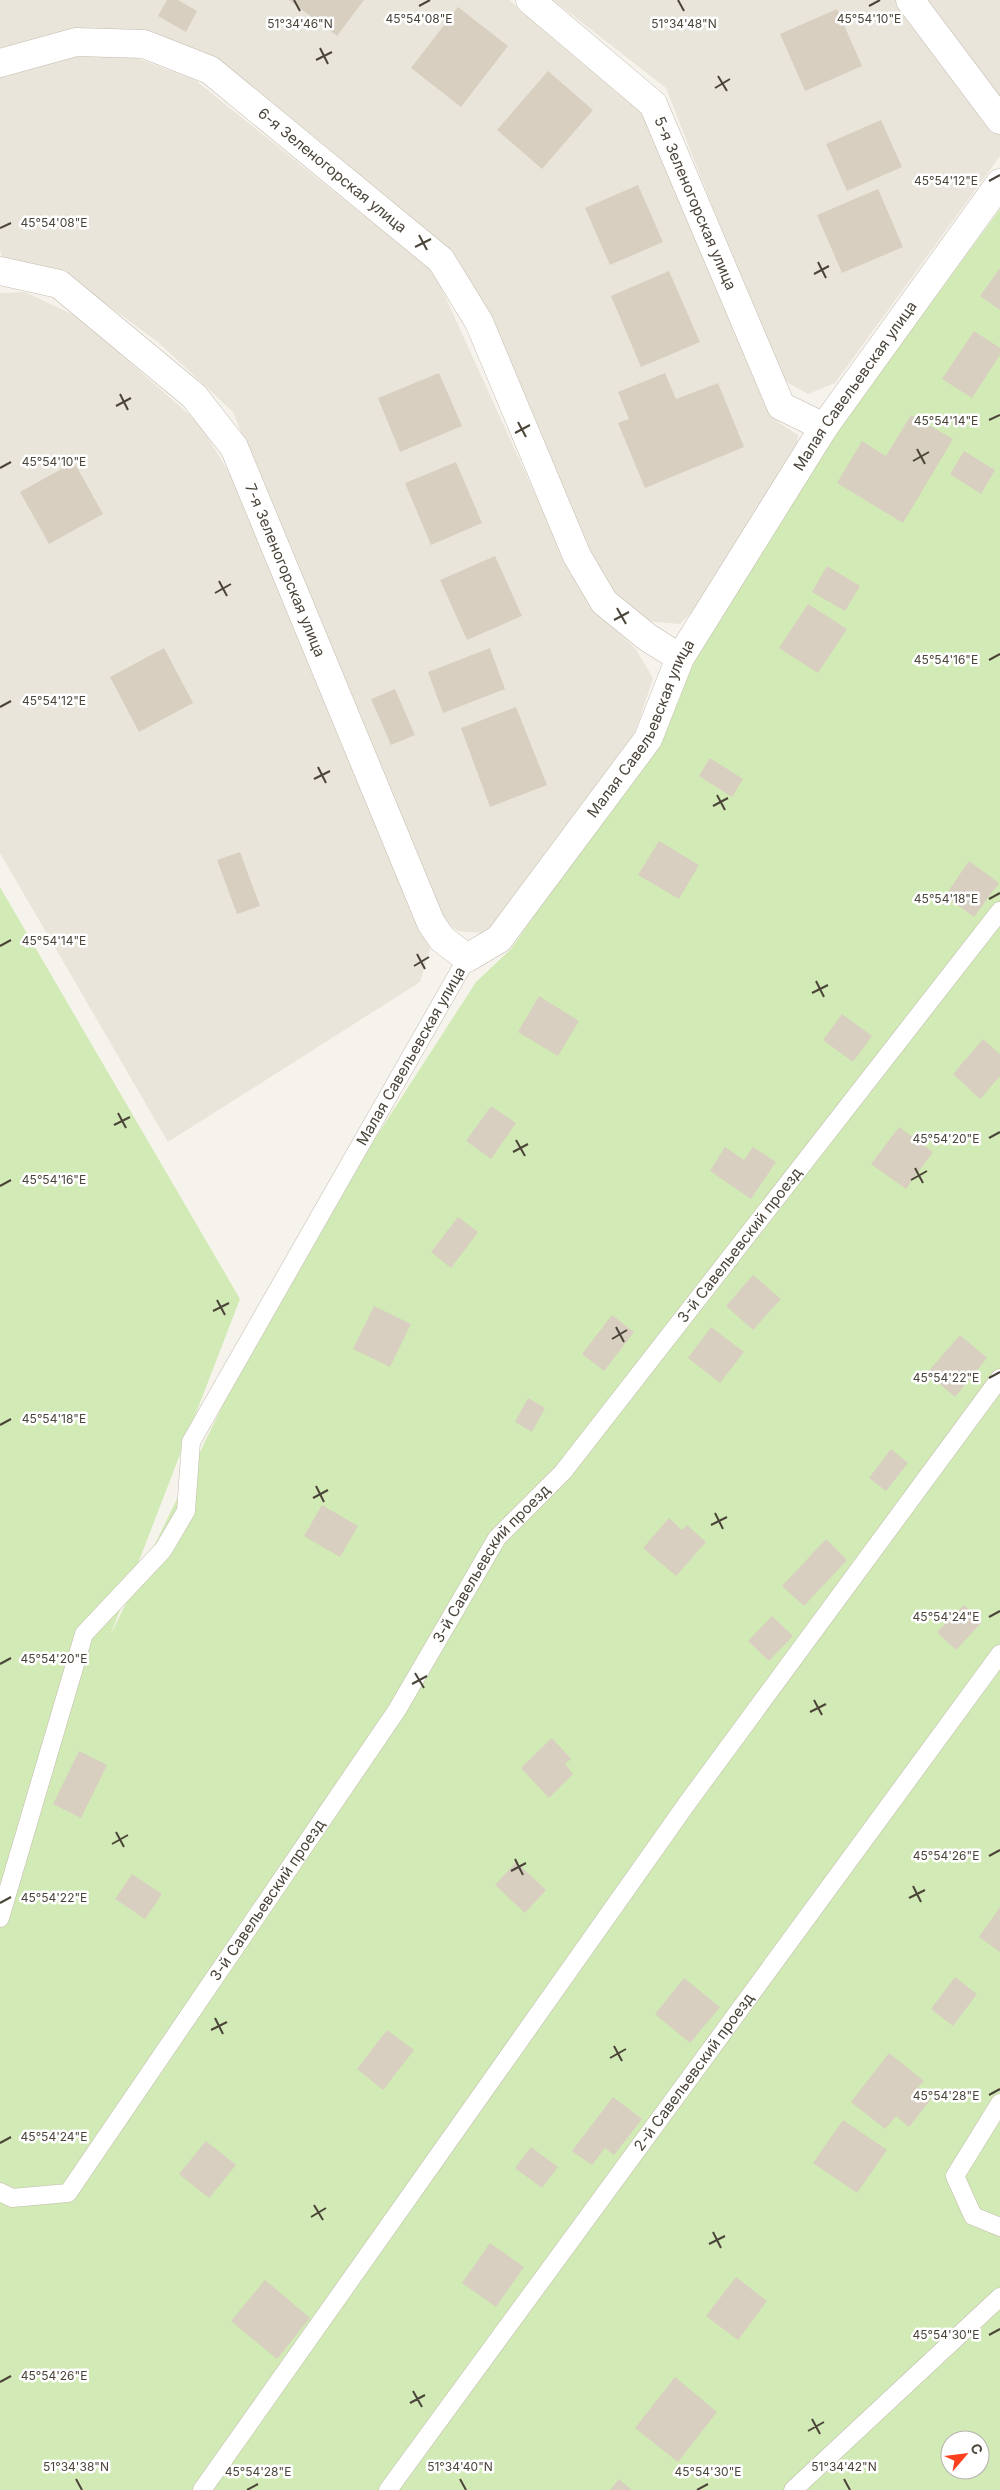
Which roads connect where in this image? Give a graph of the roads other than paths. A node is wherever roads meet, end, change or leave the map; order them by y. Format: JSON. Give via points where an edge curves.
{"nodes":[{"id":1,"x":530,"y":0,"type":"edge"},
{"id":2,"x":910,"y":0,"type":"edge"},
{"id":3,"x":0,"y":63,"type":"edge"},
{"id":4,"x":1000,"y":120,"type":"edge"},
{"id":5,"x":1000,"y":183,"type":"edge"},
{"id":6,"x":0,"y":271,"type":"edge"},
{"id":7,"x":824,"y":427,"type":"junction"},
{"id":8,"x":680,"y":658,"type":"junction"},
{"id":9,"x":1000,"y":911,"type":"edge"},
{"id":10,"x":467,"y":958,"type":"junction"},
{"id":11,"x":1000,"y":1378,"type":"edge"},
{"id":12,"x":1000,"y":1654,"type":"edge"},
{"id":13,"x":0,"y":1918,"type":"edge"},
{"id":14,"x":1000,"y":2103,"type":"edge"},
{"id":15,"x":0,"y":2192,"type":"edge"},
{"id":16,"x":1000,"y":2227,"type":"edge"},
{"id":17,"x":1000,"y":2297,"type":"edge"},
{"id":18,"x":202,"y":2490,"type":"edge"},
{"id":19,"x":388,"y":2490,"type":"edge"},
{"id":20,"x":793,"y":2490,"type":"edge"}],
"edges":[{"from":1,"to":7,"type":"street","name":"5-я Зеленогорская улица","via":[[652,104],[781,406]]},
{"from":2,"to":4,"type":"street"},
{"from":3,"to":8,"type":"street","name":"6-я Зеленогорская улица","via":[[76,42],[144,44],[210,70],[441,260],[479,322],[577,556],[604,602],[647,637]]},
{"from":5,"to":7,"type":"street","name":"Малая Савельевская улица"},
{"from":6,"to":10,"type":"street","name":"7-я Зеленогорская улица","via":[[59,284],[194,396],[234,447],[430,923],[442,939]]},
{"from":7,"to":8,"type":"street","name":"Малая Савельевская улица"},
{"from":8,"to":10,"type":"street","name":"Малая Савельевская улица","via":[[648,739],[499,940]]},
{"from":9,"to":15,"type":"lane","name":"3-й Савельевский проезд","via":[[563,1472],[497,1538],[397,1710],[68,2193],[12,2198]]},
{"from":10,"to":13,"type":"lane","name":"Малая Савельевская улица","via":[[192,1442],[186,1511],[163,1550],[84,1634]]},
{"from":11,"to":18,"type":"lane","via":[[688,1802]]},
{"from":12,"to":19,"type":"lane","name":"2-й Савельевский проезд"},
{"from":14,"to":16,"type":"lane","via":[[955,2176],[974,2216]]},
{"from":17,"to":20,"type":"lane"}]}
